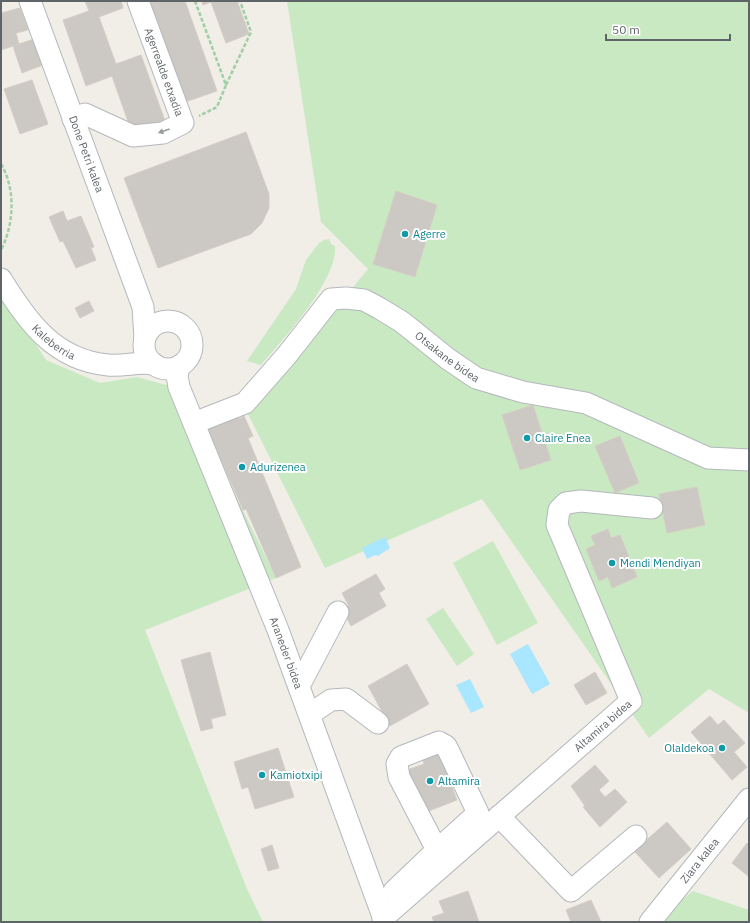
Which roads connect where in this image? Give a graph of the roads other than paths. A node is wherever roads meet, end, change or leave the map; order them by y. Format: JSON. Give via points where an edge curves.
{"nodes":[{"id":1,"x":138,"y":1,"type":"edge"},
{"id":2,"x":36,"y":3,"type":"edge"},
{"id":3,"x":73,"y":118,"type":"junction"},
{"id":4,"x":1,"y":279,"type":"edge"},
{"id":5,"x":143,"y":307,"type":"junction"},
{"id":6,"x":167,"y":320,"type":"junction"},
{"id":7,"x":153,"y":358,"type":"junction"},
{"id":8,"x":194,"y":423,"type":"junction"},
{"id":9,"x":749,"y":460,"type":"edge"},
{"id":10,"x":652,"y":508,"type":"dead end"},
{"id":11,"x":338,"y":612,"type":"dead end"},
{"id":12,"x":299,"y":686,"type":"junction"},
{"id":13,"x":310,"y":714,"type":"junction"},
{"id":14,"x":378,"y":723,"type":"dead end"},
{"id":15,"x":749,"y":799,"type":"edge"},
{"id":16,"x":499,"y":816,"type":"junction"},
{"id":17,"x":636,"y":836,"type":"dead end"},
{"id":18,"x":437,"y":850,"type":"junction"},
{"id":19,"x":389,"y":915,"type":"edge"},
{"id":20,"x":650,"y":922,"type":"edge"}],
"edges":[{"from":1,"to":3,"type":"street","name":"Agerrealde etxadia","one_way":true,"via":[[183,123],[163,133],[133,136],[85,114]]},
{"from":2,"to":3,"type":"street","name":"Done Petri kalea"},
{"from":3,"to":5,"type":"street","name":"Done Petri kalea"},
{"from":4,"to":7,"type":"street","name":"Kaleberria","via":[[36,330],[70,353],[99,364],[114,366]]},
{"from":5,"to":6,"type":"street"},
{"from":5,"to":7,"type":"street","name":"Done Petri kalea"},
{"from":6,"to":7,"type":"street","via":[[157,323],[152,328]]},
{"from":6,"to":7,"type":"street","via":[[185,327],[190,336],[191,353],[186,361]]},
{"from":7,"to":8,"type":"street","name":"Araneder bidea","via":[[177,376]]},
{"from":8,"to":9,"type":"street","name":"Otsakane bidea","via":[[245,402],[287,355],[331,299],[346,298],[364,300],[402,322],[476,378],[523,392],[586,403],[708,458]]},
{"from":8,"to":12,"type":"street","name":"Araneder bidea"},
{"from":10,"to":16,"type":"street","name":"Altamira bidea","via":[[581,501],[566,503],[558,510],[557,525],[631,701]]},
{"from":11,"to":12,"type":"street"},
{"from":12,"to":13,"type":"street","name":"Araneder bidea"},
{"from":13,"to":14,"type":"street","via":[[330,700],[346,699]]},
{"from":13,"to":19,"type":"street","name":"Araneder bidea"},
{"from":15,"to":20,"type":"street","name":"Ziara kalea"},
{"from":16,"to":17,"type":"street","via":[[571,891]]},
{"from":16,"to":19,"type":"street","name":"Altamira bidea"},
{"from":18,"to":18,"type":"street","via":[[399,778],[397,764],[401,757],[439,742],[446,746],[478,813]]},
{"from":18,"to":19,"type":"street","via":[[393,890]]}]}
